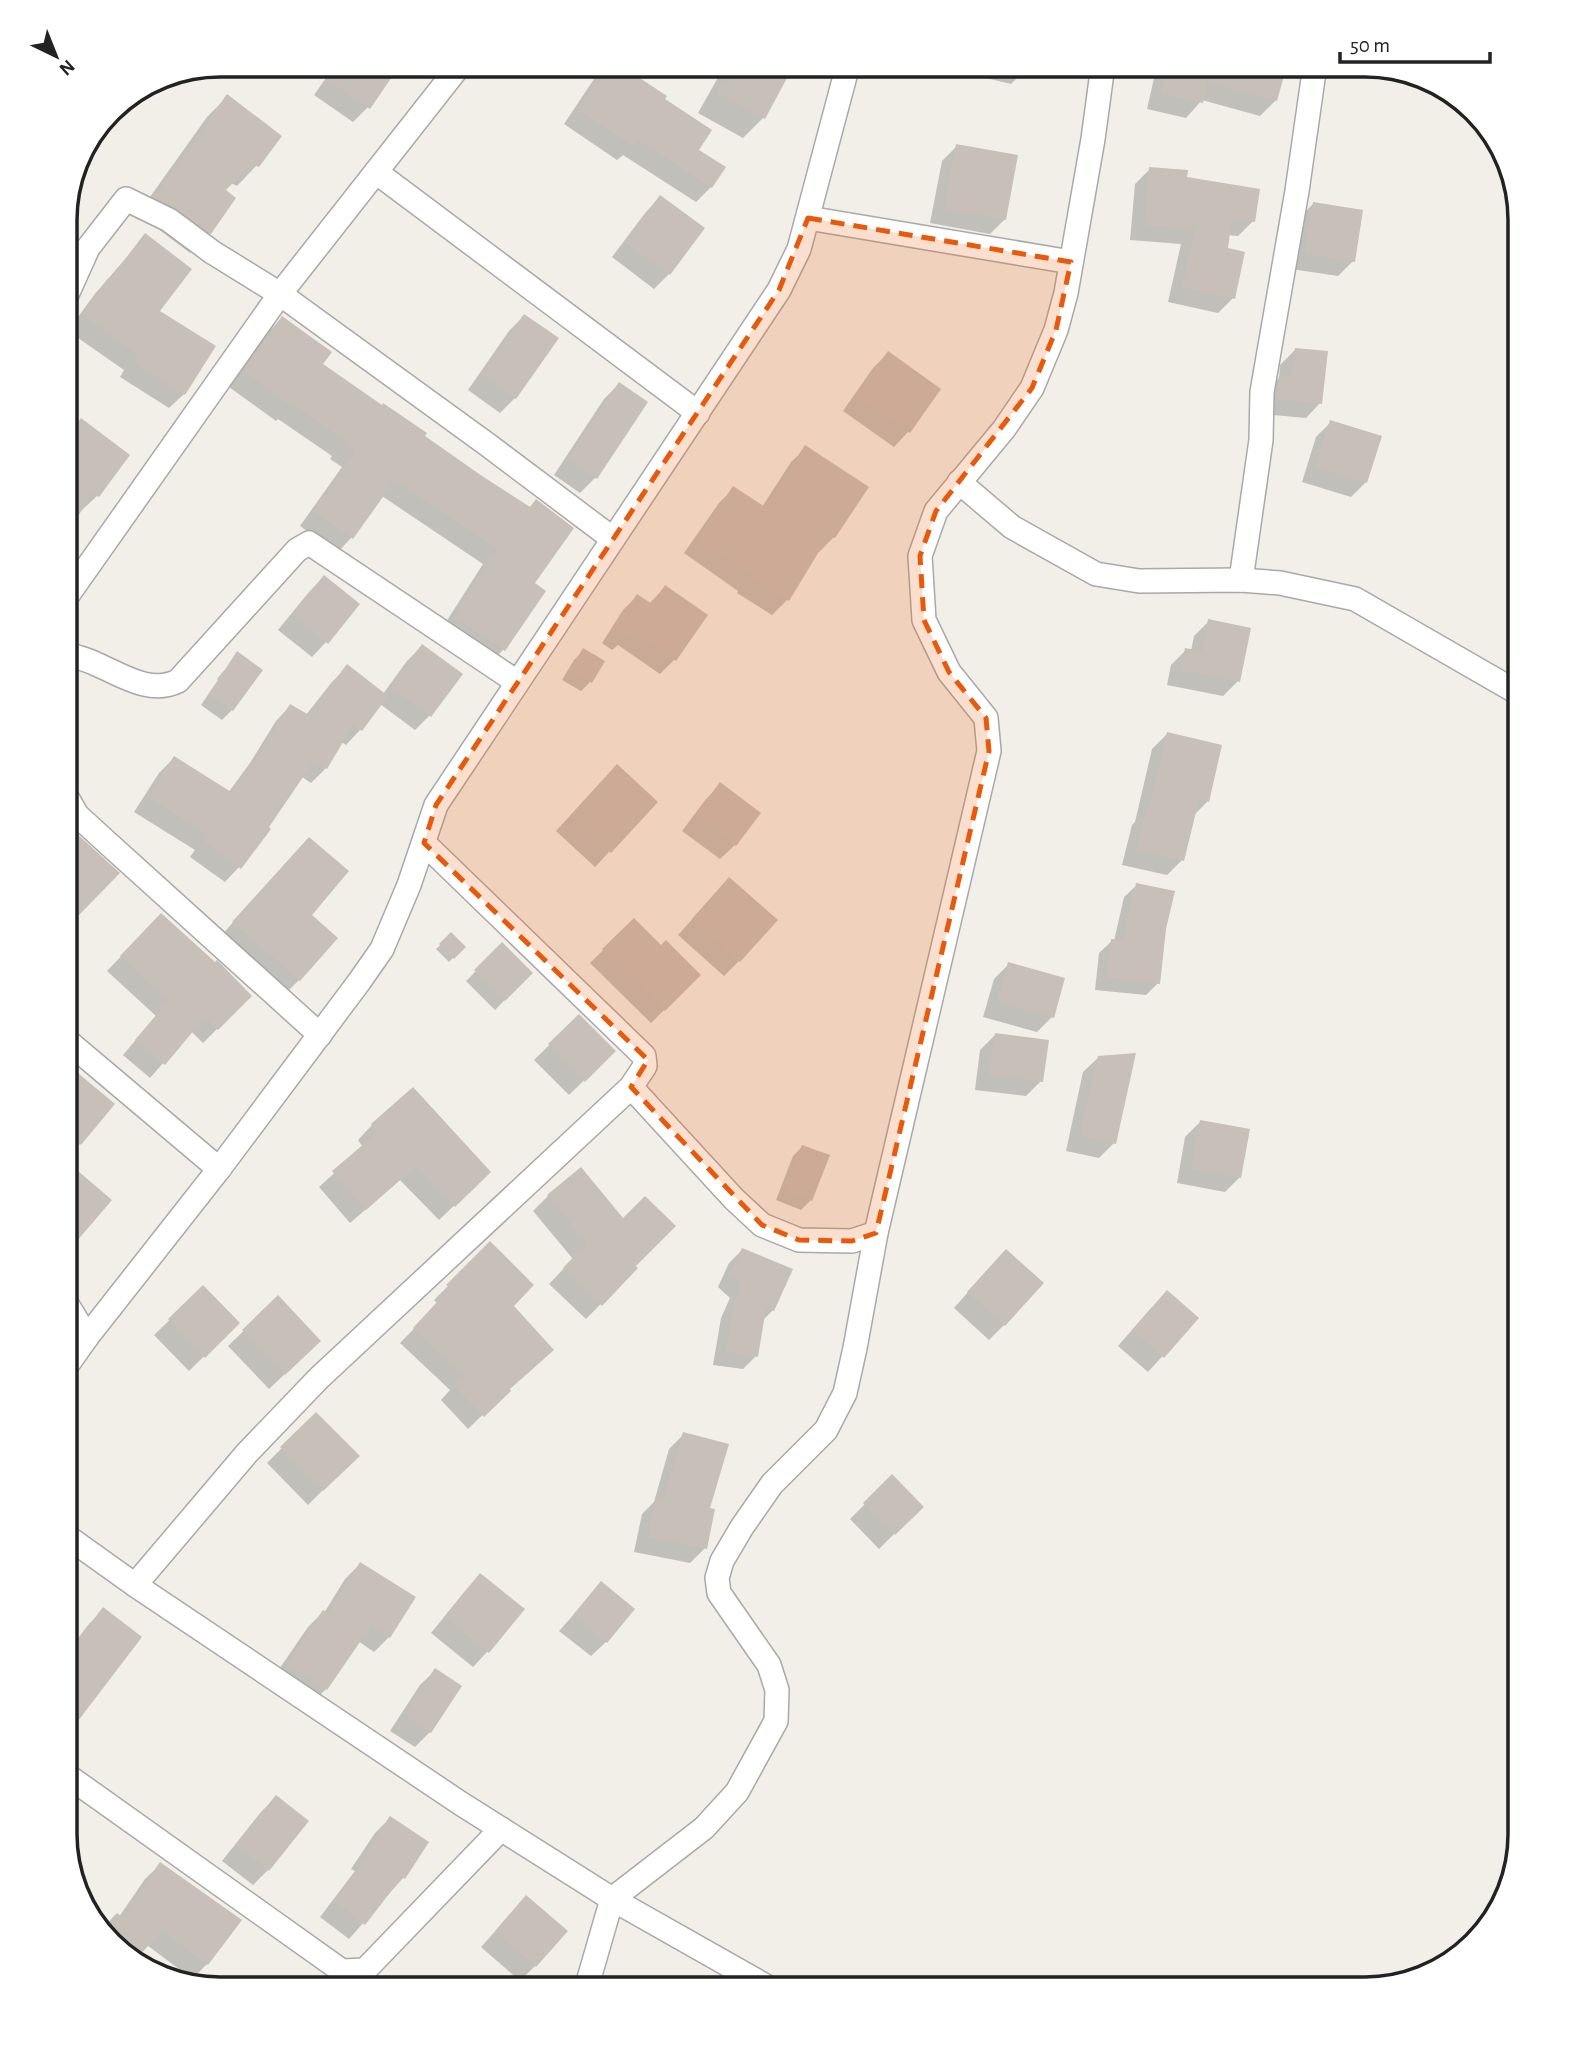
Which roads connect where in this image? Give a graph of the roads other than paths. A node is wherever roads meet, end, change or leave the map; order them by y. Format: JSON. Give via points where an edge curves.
{"nodes":[{"id":1,"x":451,"y":77,"type":"edge"},
{"id":2,"x":845,"y":77,"type":"edge"},
{"id":3,"x":1101,"y":77,"type":"edge"},
{"id":4,"x":1313,"y":77,"type":"edge"},
{"id":5,"x":376,"y":172,"type":"junction"},
{"id":6,"x":808,"y":218,"type":"junction"},
{"id":7,"x":1071,"y":262,"type":"junction"},
{"id":8,"x":77,"y":272,"type":"edge"},
{"id":9,"x":280,"y":294,"type":"junction"},
{"id":10,"x":698,"y":413,"type":"junction"},
{"id":11,"x":959,"y":482,"type":"junction"},
{"id":12,"x":613,"y":539,"type":"junction"},
{"id":13,"x":1241,"y":580,"type":"junction"},
{"id":14,"x":77,"y":583,"type":"edge"},
{"id":15,"x":77,"y":657,"type":"edge"},
{"id":16,"x":517,"y":682,"type":"junction"},
{"id":17,"x":1508,"y":687,"type":"edge"},
{"id":18,"x":77,"y":813,"type":"edge"},
{"id":19,"x":424,"y":843,"type":"junction"},
{"id":20,"x":320,"y":1035,"type":"junction"},
{"id":21,"x":77,"y":1049,"type":"edge"},
{"id":22,"x":631,"y":1087,"type":"junction"},
{"id":23,"x":219,"y":1169,"type":"junction"},
{"id":24,"x":876,"y":1233,"type":"junction"},
{"id":25,"x":77,"y":1321,"type":"edge"},
{"id":26,"x":87,"y":1337,"type":"junction"},
{"id":27,"x":77,"y":1351,"type":"edge"},
{"id":28,"x":77,"y":1544,"type":"edge"},
{"id":29,"x":135,"y":1585,"type":"junction"},
{"id":30,"x":77,"y":1783,"type":"edge"},
{"id":31,"x":501,"y":1829,"type":"junction"},
{"id":32,"x":612,"y":1899,"type":"junction"},
{"id":33,"x":589,"y":1977,"type":"edge"},
{"id":34,"x":750,"y":1977,"type":"edge"}],
"edges":[{"from":1,"to":5,"type":"street"},
{"from":2,"to":6,"type":"street"},
{"from":3,"to":7,"type":"street"},
{"from":4,"to":13,"type":"street","via":[[1262,392],[1261,440]]},
{"from":5,"to":9,"type":"street"},
{"from":5,"to":10,"type":"street"},
{"from":6,"to":7,"type":"street"},
{"from":6,"to":10,"type":"street","via":[[779,290]]},
{"from":7,"to":11,"type":"street","via":[[1056,330],[1032,388]]},
{"from":8,"to":9,"type":"street","via":[[88,248],[126,199],[169,220]]},
{"from":9,"to":12,"type":"street"},
{"from":9,"to":14,"type":"street"},
{"from":10,"to":12,"type":"street"},
{"from":11,"to":13,"type":"street","via":[[1012,527],[1097,574],[1139,581]]},
{"from":11,"to":24,"type":"street","via":[[936,511],[920,556],[924,620],[949,672],[986,718],[989,751]]},
{"from":12,"to":16,"type":"street"},
{"from":13,"to":17,"type":"street","via":[[1355,599]]},
{"from":15,"to":16,"type":"street","via":[[135,682],[167,686],[178,681],[309,543]]},
{"from":16,"to":19,"type":"street","via":[[436,805]]},
{"from":18,"to":20,"type":"street"},
{"from":19,"to":20,"type":"street","via":[[382,949]]},
{"from":19,"to":22,"type":"street","via":[[644,1056],[645,1066]]},
{"from":20,"to":23,"type":"street"},
{"from":21,"to":23,"type":"street"},
{"from":22,"to":24,"type":"street","via":[[762,1225],[799,1240],[852,1241]]},
{"from":22,"to":29,"type":"street","via":[[319,1378],[247,1453]]},
{"from":23,"to":26,"type":"street"},
{"from":24,"to":32,"type":"street","via":[[845,1393],[826,1430],[772,1484],[749,1517],[717,1578],[719,1593],[769,1665],[777,1690],[776,1721],[737,1792],[704,1828]]},
{"from":25,"to":26,"type":"street"},
{"from":26,"to":27,"type":"street"},
{"from":28,"to":29,"type":"street"},
{"from":29,"to":31,"type":"street"},
{"from":30,"to":31,"type":"street","via":[[342,1971],[365,1970]]},
{"from":31,"to":32,"type":"street"},
{"from":32,"to":33,"type":"street"},
{"from":32,"to":34,"type":"street"}]}
